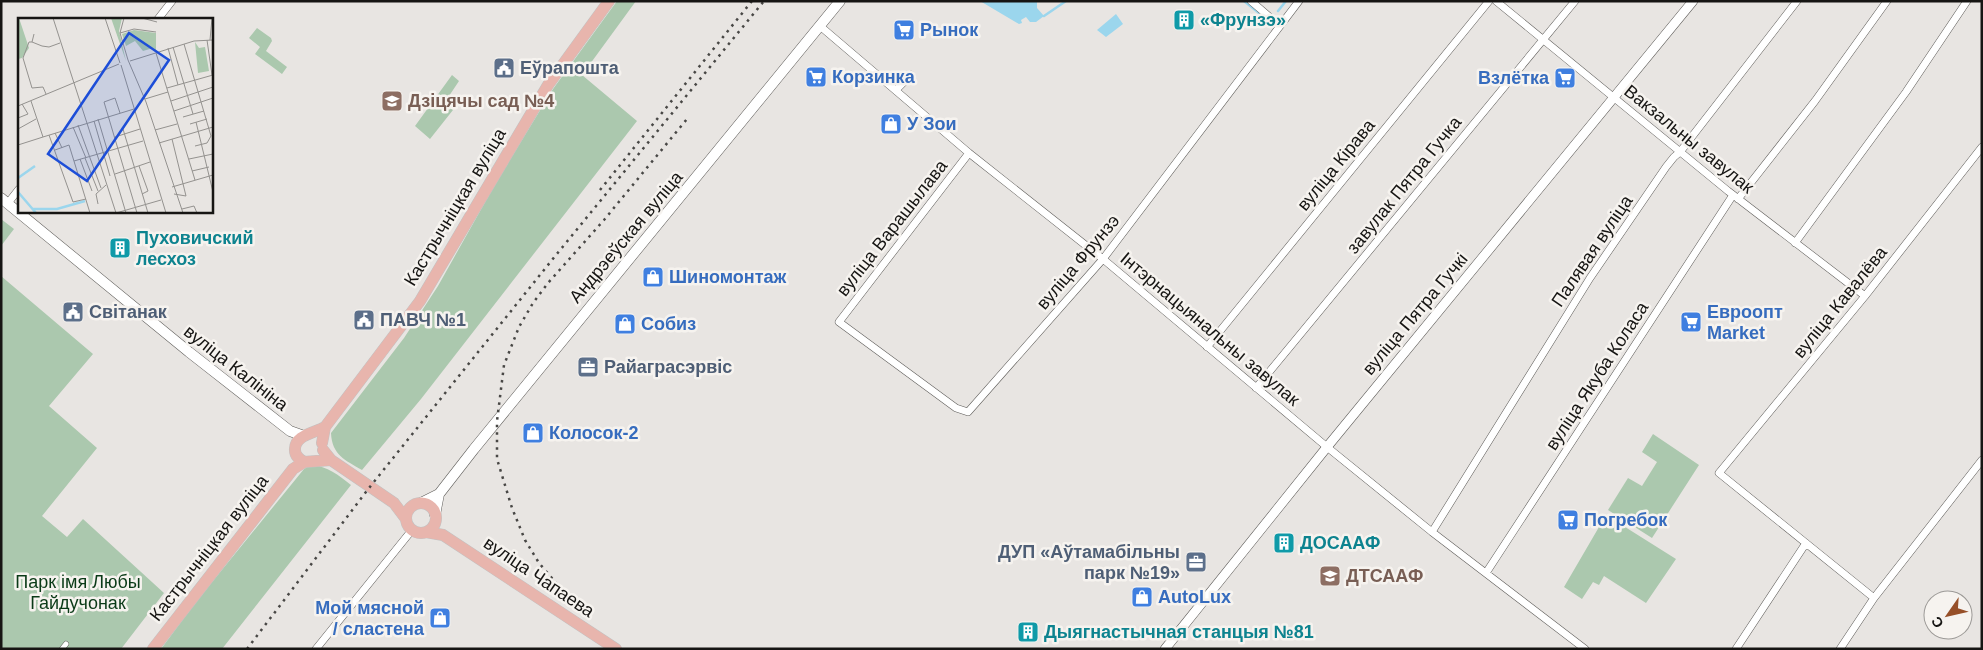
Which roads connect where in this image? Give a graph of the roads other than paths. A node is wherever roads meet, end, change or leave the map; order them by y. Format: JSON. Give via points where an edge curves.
{"nodes":[{"id":1,"x":172,"y":1,"type":"edge"},
{"id":2,"x":609,"y":1,"type":"edge"},
{"id":3,"x":840,"y":1,"type":"edge"},
{"id":4,"x":1251,"y":1,"type":"edge"},
{"id":5,"x":1298,"y":1,"type":"edge"},
{"id":6,"x":1489,"y":1,"type":"edge"},
{"id":7,"x":1496,"y":1,"type":"edge"},
{"id":8,"x":1575,"y":1,"type":"edge"},
{"id":9,"x":1693,"y":1,"type":"edge"},
{"id":10,"x":1797,"y":1,"type":"edge"},
{"id":11,"x":1887,"y":1,"type":"edge"},
{"id":12,"x":1967,"y":1,"type":"edge"},
{"id":13,"x":159,"y":18,"type":"edge"},
{"id":14,"x":1279,"y":25,"type":"junction"},
{"id":15,"x":820,"y":26,"type":"junction"},
{"id":16,"x":1542,"y":39,"type":"junction"},
{"id":17,"x":911,"y":75,"type":"dead end"},
{"id":18,"x":896,"y":90,"type":"junction"},
{"id":19,"x":1615,"y":98,"type":"junction"},
{"id":20,"x":1982,"y":147,"type":"edge"},
{"id":21,"x":1680,"y":152,"type":"junction"},
{"id":22,"x":970,"y":153,"type":"junction"},
{"id":23,"x":18,"y":191,"type":"edge"},
{"id":24,"x":1736,"y":197,"type":"junction"},
{"id":25,"x":5,"y":200,"type":"edge"},
{"id":26,"x":18,"y":211,"type":"edge"},
{"id":27,"x":20,"y":212,"type":"edge"},
{"id":28,"x":1795,"y":243,"type":"junction"},
{"id":29,"x":1103,"y":260,"type":"junction"},
{"id":30,"x":1865,"y":296,"type":"junction"},
{"id":31,"x":839,"y":322,"type":"joint"},
{"id":32,"x":1207,"y":347,"type":"junction"},
{"id":33,"x":1256,"y":388,"type":"junction"},
{"id":34,"x":325,"y":427,"type":"junction"},
{"id":35,"x":290,"y":431,"type":"junction"},
{"id":36,"x":306,"y":435,"type":"junction"},
{"id":37,"x":322,"y":446,"type":"junction"},
{"id":38,"x":1327,"y":447,"type":"junction"},
{"id":39,"x":298,"y":455,"type":"junction"},
{"id":40,"x":330,"y":460,"type":"junction"},
{"id":41,"x":1982,"y":460,"type":"edge"},
{"id":42,"x":316,"y":461,"type":"junction"},
{"id":43,"x":439,"y":494,"type":"junction"},
{"id":44,"x":394,"y":503,"type":"junction"},
{"id":45,"x":418,"y":504,"type":"junction"},
{"id":46,"x":435,"y":516,"type":"junction"},
{"id":47,"x":409,"y":525,"type":"junction"},
{"id":48,"x":426,"y":532,"type":"junction"},
{"id":49,"x":1432,"y":532,"type":"junction"},
{"id":50,"x":443,"y":535,"type":"junction"},
{"id":51,"x":1806,"y":543,"type":"junction"},
{"id":52,"x":1486,"y":573,"type":"junction"},
{"id":53,"x":1874,"y":598,"type":"junction"},
{"id":54,"x":66,"y":644,"type":"dead end"},
{"id":55,"x":62,"y":649,"type":"edge"},
{"id":56,"x":153,"y":649,"type":"edge"},
{"id":57,"x":316,"y":649,"type":"edge"},
{"id":58,"x":616,"y":649,"type":"edge"},
{"id":59,"x":1165,"y":649,"type":"edge"},
{"id":60,"x":1586,"y":649,"type":"edge"},
{"id":61,"x":1736,"y":649,"type":"edge"},
{"id":62,"x":1840,"y":649,"type":"edge"}],
"edges":[{"from":1,"to":13,"type":"street"},
{"from":2,"to":34,"type":"main road","name":"Кастрычніцкая вуліца","via":[[548,85],[420,300]]},
{"from":3,"to":15,"type":"main road","name":"Андрэеўская вуліца"},
{"from":4,"to":14,"type":"street"},
{"from":5,"to":14,"type":"street","name":"вуліца Фрунзэ"},
{"from":6,"to":32,"type":"street","name":"вуліца Кірава"},
{"from":7,"to":16,"type":"street","name":"Вакзальны завулак"},
{"from":8,"to":16,"type":"street","name":"завулак Пятра Гучка"},
{"from":9,"to":19,"type":"street","name":"вуліца Пятра Гучкі"},
{"from":10,"to":21,"type":"street","name":"Палявая вуліца"},
{"from":11,"to":24,"type":"street","name":"вуліца Якуба Коласа","via":[[1815,101]]},
{"from":12,"to":28,"type":"street","via":[[1906,92]]},
{"from":14,"to":29,"type":"street","name":"вуліца Фрунзэ"},
{"from":15,"to":18,"type":"street","name":"Інтэрнацыянальны завулак"},
{"from":15,"to":43,"type":"main road","name":"Андрэеўская вуліца"},
{"from":16,"to":19,"type":"street","name":"Вакзальны завулак"},
{"from":16,"to":33,"type":"street","name":"завулак Пятра Гучка"},
{"from":17,"to":18,"type":"street"},
{"from":18,"to":22,"type":"street","name":"Інтэрнацыянальны завулак"},
{"from":19,"to":21,"type":"street","name":"Вакзальны завулак"},
{"from":19,"to":38,"type":"street","name":"вуліца Пятра Гучкі"},
{"from":20,"to":30,"type":"street","name":"вуліца Кавалёва"},
{"from":21,"to":24,"type":"street","name":"Вакзальны завулак"},
{"from":21,"to":49,"type":"street","name":"Палявая вуліца","via":[[1666,167],[1590,278]]},
{"from":22,"to":29,"type":"street","name":"Інтэрнацыянальны завулак"},
{"from":22,"to":31,"type":"street","name":"вуліца Варашылава"},
{"from":23,"to":25,"type":"street"},
{"from":24,"to":28,"type":"street","name":"Вакзальны завулак"},
{"from":24,"to":52,"type":"street","name":"вуліца Якуба Коласа"},
{"from":25,"to":26,"type":"main road","name":"вуліца Калініна"},
{"from":27,"to":35,"type":"main road","name":"вуліца Калініна"},
{"from":28,"to":30,"type":"street","name":"Вакзальны завулак"},
{"from":29,"to":31,"type":"street","name":"вуліца Фрунзэ","via":[[968,412],[956,408]]},
{"from":29,"to":32,"type":"street","name":"Інтэрнацыянальны завулак"},
{"from":30,"to":51,"type":"street","name":"вуліца Кавалёва","via":[[1719,473]]},
{"from":32,"to":33,"type":"street","name":"Інтэрнацыянальны завулак"},
{"from":33,"to":38,"type":"street","name":"Інтэрнацыянальны завулак"},
{"from":34,"to":36,"type":"main road","name":"Кастрычніцкая вуліца"},
{"from":34,"to":37,"type":"main road","name":"Кастрычніцкая вуліца"},
{"from":35,"to":36,"type":"main road","name":"вуліца Калініна"},
{"from":35,"to":39,"type":"main road","name":"вуліца Калініна"},
{"from":36,"to":37,"type":"main road","via":[[318,438]]},
{"from":36,"to":39,"type":"main road","via":[[296,442]]},
{"from":37,"to":40,"type":"main road"},
{"from":37,"to":42,"type":"main road"},
{"from":38,"to":49,"type":"street","name":"Інтэрнацыянальны завулак"},
{"from":38,"to":59,"type":"street","name":"вуліца Пятра Гучкі"},
{"from":39,"to":42,"type":"main road"},
{"from":39,"to":56,"type":"main road","name":"Кастрычніцкая вуліца","via":[[293,469]]},
{"from":40,"to":42,"type":"main road"},
{"from":40,"to":44,"type":"main road"},
{"from":41,"to":53,"type":"street"},
{"from":43,"to":45,"type":"main road","name":"Андрэеўская вуліца"},
{"from":43,"to":46,"type":"main road","name":"Андрэеўская вуліца"},
{"from":44,"to":45,"type":"main road"},
{"from":44,"to":47,"type":"main road"},
{"from":45,"to":46,"type":"main road","via":[[430,506]]},
{"from":45,"to":47,"type":"main road","via":[[408,512]]},
{"from":46,"to":48,"type":"main road","via":[[432,528]]},
{"from":46,"to":50,"type":"main road"},
{"from":47,"to":48,"type":"main road","via":[[419,533]]},
{"from":47,"to":57,"type":"street"},
{"from":48,"to":50,"type":"main road","name":"вуліца Чапаева"},
{"from":49,"to":52,"type":"street","name":"Інтэрнацыянальны завулак"},
{"from":50,"to":58,"type":"main road","name":"вуліца Чапаева"},
{"from":51,"to":53,"type":"street"},
{"from":51,"to":61,"type":"street"},
{"from":52,"to":60,"type":"street","name":"Інтэрнацыянальны завулак"},
{"from":53,"to":62,"type":"street"},
{"from":54,"to":55,"type":"street"}]}
